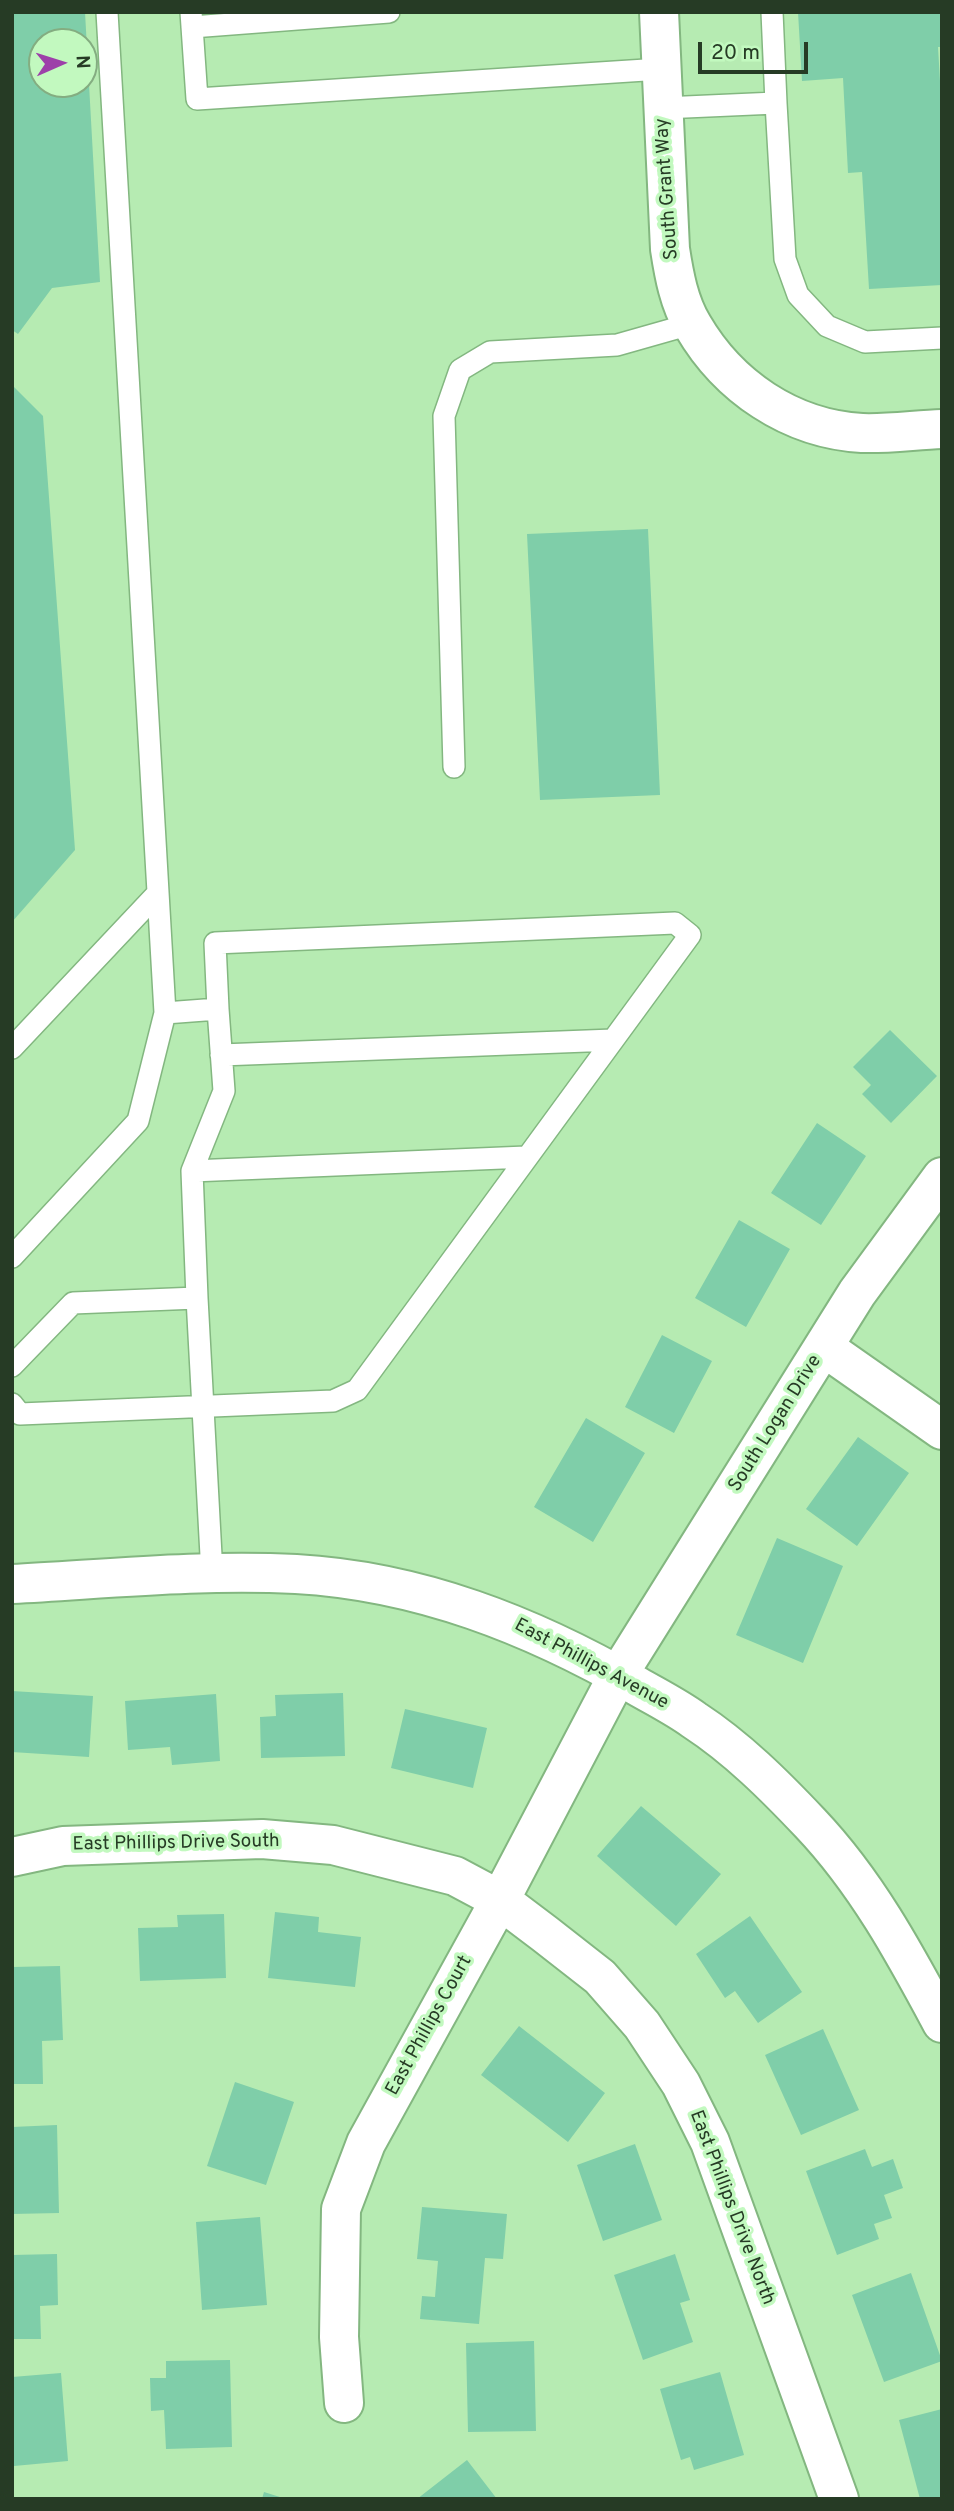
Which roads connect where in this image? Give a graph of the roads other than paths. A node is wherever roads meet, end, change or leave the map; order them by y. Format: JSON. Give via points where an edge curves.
{"nodes":[{"id":1,"x":107,"y":12,"type":"edge"},
{"id":2,"x":389,"y":12,"type":"edge"},
{"id":3,"x":659,"y":12,"type":"edge"},
{"id":4,"x":772,"y":12,"type":"edge"},
{"id":5,"x":192,"y":19,"type":"edge"},
{"id":6,"x":661,"y":69,"type":"junction"},
{"id":7,"x":776,"y":103,"type":"junction"},
{"id":8,"x":663,"y":108,"type":"junction"},
{"id":9,"x":691,"y":324,"type":"junction"},
{"id":10,"x":942,"y":338,"type":"edge"},
{"id":11,"x":942,"y":429,"type":"edge"},
{"id":12,"x":454,"y":767,"type":"dead end"},
{"id":13,"x":159,"y":893,"type":"junction"},
{"id":14,"x":218,"y":1009,"type":"junction"},
{"id":15,"x":165,"y":1013,"type":"junction"},
{"id":16,"x":614,"y":1040,"type":"junction"},
{"id":17,"x":12,"y":1048,"type":"edge"},
{"id":18,"x":221,"y":1055,"type":"junction"},
{"id":19,"x":526,"y":1157,"type":"junction"},
{"id":20,"x":192,"y":1171,"type":"junction"},
{"id":21,"x":942,"y":1177,"type":"edge"},
{"id":22,"x":12,"y":1258,"type":"edge"},
{"id":23,"x":197,"y":1298,"type":"junction"},
{"id":24,"x":825,"y":1348,"type":"junction"},
{"id":25,"x":12,"y":1366,"type":"edge"},
{"id":26,"x":12,"y":1404,"type":"edge"},
{"id":27,"x":203,"y":1406,"type":"junction"},
{"id":28,"x":942,"y":1430,"type":"edge"},
{"id":29,"x":212,"y":1574,"type":"junction"},
{"id":30,"x":12,"y":1584,"type":"edge"},
{"id":31,"x":618,"y":1675,"type":"junction"},
{"id":32,"x":12,"y":1857,"type":"edge"},
{"id":33,"x":499,"y":1900,"type":"junction"},
{"id":34,"x":942,"y":2023,"type":"edge"},
{"id":35,"x":344,"y":2403,"type":"dead end"},
{"id":36,"x":839,"y":2499,"type":"edge"}],
"edges":[{"from":1,"to":13,"type":"lane"},
{"from":2,"to":5,"type":"lane"},
{"from":3,"to":6,"type":"street","name":"South Grant Way"},
{"from":4,"to":7,"type":"lane"},
{"from":5,"to":6,"type":"lane","via":[[197,99]]},
{"from":6,"to":8,"type":"street","name":"South Grant Way"},
{"from":7,"to":8,"type":"lane"},
{"from":7,"to":10,"type":"lane","via":[[785,259],[797,295],[827,326],[865,342]]},
{"from":8,"to":9,"type":"street","name":"South Grant Way","via":[[670,249],[674,277]]},
{"from":9,"to":11,"type":"street","name":"South Grant Way","via":[[736,380],[764,402],[800,419],[862,433]]},
{"from":9,"to":12,"type":"lane","via":[[617,345],[490,352],[460,370],[444,416]]},
{"from":13,"to":15,"type":"lane"},
{"from":13,"to":17,"type":"lane"},
{"from":14,"to":15,"type":"lane"},
{"from":14,"to":16,"type":"lane","via":[[215,943],[675,923],[690,935]]},
{"from":14,"to":18,"type":"lane"},
{"from":15,"to":22,"type":"lane","via":[[138,1122]]},
{"from":16,"to":18,"type":"lane"},
{"from":16,"to":19,"type":"lane"},
{"from":18,"to":20,"type":"lane","via":[[224,1091]]},
{"from":19,"to":20,"type":"lane"},
{"from":19,"to":27,"type":"lane","via":[[357,1390],[332,1401]]},
{"from":20,"to":23,"type":"lane"},
{"from":21,"to":24,"type":"street","name":"South Logan Drive","via":[[857,1293]]},
{"from":23,"to":25,"type":"lane","via":[[73,1303]]},
{"from":23,"to":27,"type":"lane"},
{"from":24,"to":28,"type":"street"},
{"from":24,"to":31,"type":"street","name":"South Logan Drive"},
{"from":26,"to":27,"type":"lane","via":[[20,1414]]},
{"from":27,"to":29,"type":"lane"},
{"from":29,"to":30,"type":"street","name":"East Phillips Avenue"},
{"from":29,"to":31,"type":"street","name":"East Phillips Avenue","via":[[298,1574],[382,1584],[509,1622]]},
{"from":31,"to":33,"type":"street","name":"East Phillips Court"},
{"from":31,"to":34,"type":"street","name":"East Phillips Avenue","via":[[695,1720],[747,1761],[812,1825],[892,1930]]},
{"from":32,"to":33,"type":"street","name":"East Phillips Drive South","via":[[63,1846],[262,1839],[333,1845],[455,1876]]},
{"from":33,"to":35,"type":"street","name":"East Phillips Court","via":[[366,2143],[341,2209],[339,2337]]},
{"from":33,"to":36,"type":"street","name":"East Phillips Drive North","via":[[600,1977],[642,2025],[681,2084],[710,2141]]}]}
